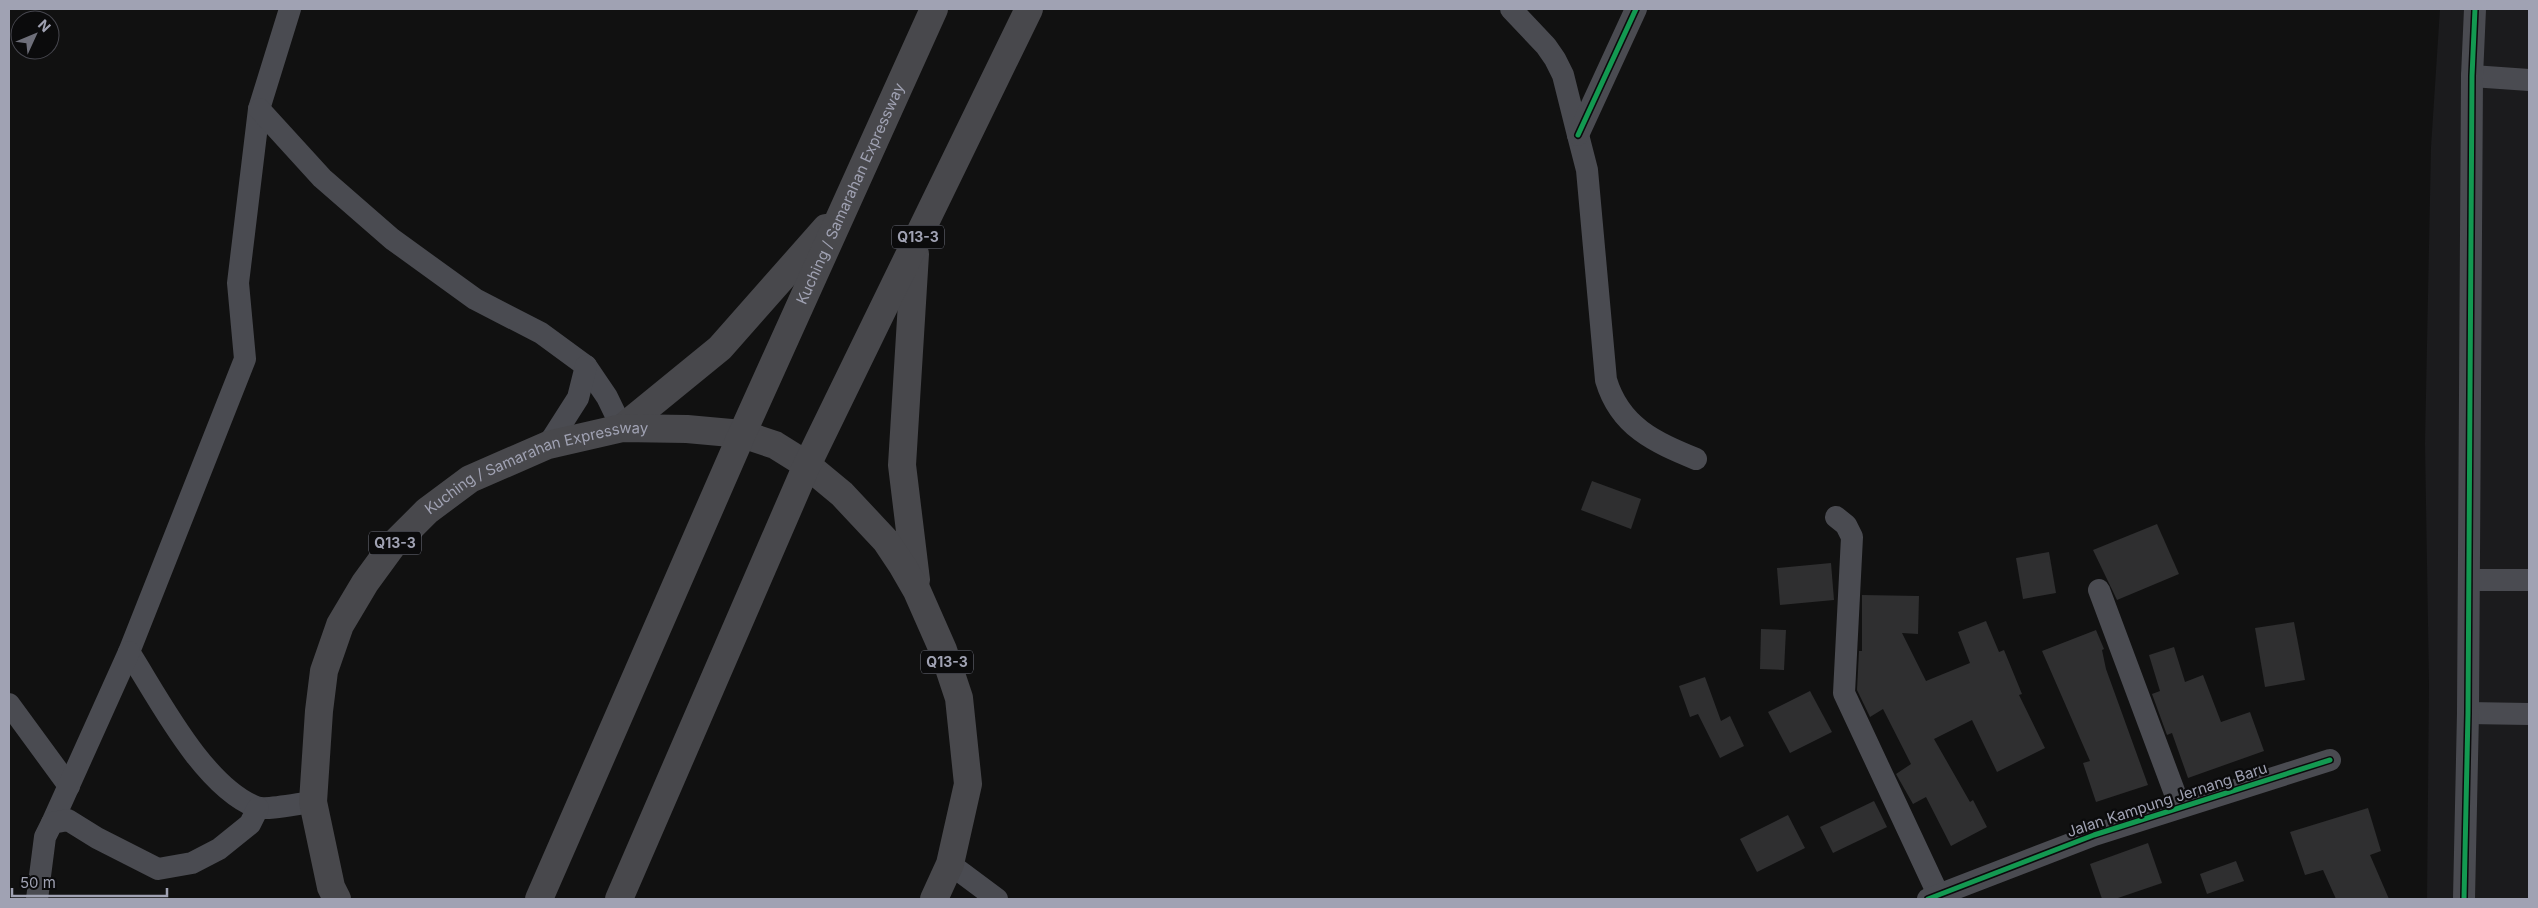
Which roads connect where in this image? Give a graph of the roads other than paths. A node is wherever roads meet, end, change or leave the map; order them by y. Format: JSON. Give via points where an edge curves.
{"nodes":[{"id":1,"x":290,"y":9,"type":"edge"},
{"id":2,"x":934,"y":9,"type":"edge"},
{"id":3,"x":1029,"y":9,"type":"edge"},
{"id":4,"x":1511,"y":9,"type":"edge"},
{"id":5,"x":1636,"y":9,"type":"edge"},
{"id":6,"x":2475,"y":9,"type":"edge"},
{"id":7,"x":2472,"y":76,"type":"junction"},
{"id":8,"x":2529,"y":80,"type":"edge"},
{"id":9,"x":259,"y":109,"type":"junction"},
{"id":10,"x":1578,"y":135,"type":"junction"},
{"id":11,"x":845,"y":206,"type":"junction"},
{"id":12,"x":916,"y":240,"type":"junction"},
{"id":13,"x":586,"y":366,"type":"junction"},
{"id":14,"x":622,"y":428,"type":"junction"},
{"id":15,"x":742,"y":434,"type":"junction"},
{"id":16,"x":548,"y":445,"type":"junction"},
{"id":17,"x":1696,"y":459,"type":"dead end"},
{"id":18,"x":807,"y":465,"type":"junction"},
{"id":19,"x":1836,"y":517,"type":"dead end"},
{"id":20,"x":2470,"y":580,"type":"junction"},
{"id":21,"x":2529,"y":580,"type":"edge"},
{"id":22,"x":917,"y":590,"type":"junction"},
{"id":23,"x":2099,"y":590,"type":"dead end"},
{"id":24,"x":129,"y":652,"type":"junction"},
{"id":25,"x":9,"y":704,"type":"edge"},
{"id":26,"x":2468,"y":713,"type":"junction"},
{"id":27,"x":2529,"y":714,"type":"edge"},
{"id":28,"x":2330,"y":760,"type":"dead end"},
{"id":29,"x":68,"y":786,"type":"junction"},
{"id":30,"x":314,"y":802,"type":"junction"},
{"id":31,"x":258,"y":808,"type":"junction"},
{"id":32,"x":2180,"y":808,"type":"junction"},
{"id":33,"x":52,"y":823,"type":"junction"},
{"id":34,"x":950,"y":864,"type":"junction"},
{"id":35,"x":1933,"y":897,"type":"edge"},
{"id":36,"x":37,"y":899,"type":"edge"},
{"id":37,"x":337,"y":899,"type":"edge"},
{"id":38,"x":540,"y":899,"type":"edge"},
{"id":39,"x":619,"y":899,"type":"edge"},
{"id":40,"x":934,"y":899,"type":"edge"},
{"id":41,"x":997,"y":899,"type":"edge"},
{"id":42,"x":2464,"y":899,"type":"edge"}],
"edges":[{"from":1,"to":9,"type":"street"},
{"from":2,"to":11,"type":"highway","name":"Kuching / Samarahan Expressway"},
{"from":3,"to":12,"type":"highway","number":"Q13-3"},
{"from":4,"to":10,"type":"street","via":[[1555,59],[1563,75]]},
{"from":5,"to":10,"type":"street"},
{"from":6,"to":7,"type":"street"},
{"from":7,"to":8,"type":"street"},
{"from":7,"to":20,"type":"street"},
{"from":9,"to":13,"type":"street","via":[[322,178],[392,239],[475,299],[541,333]]},
{"from":9,"to":24,"type":"street","via":[[238,283],[245,359]]},
{"from":10,"to":17,"type":"street","via":[[1587,170],[1606,380],[1611,399],[1649,438]]},
{"from":11,"to":14,"type":"highway","via":[[720,348]]},
{"from":11,"to":15,"type":"highway","name":"Kuching / Samarahan Expressway"},
{"from":12,"to":18,"type":"highway","number":"Q13-3"},
{"from":12,"to":22,"type":"highway","via":[[902,465]]},
{"from":13,"to":14,"type":"street","via":[[607,397]]},
{"from":13,"to":16,"type":"street","via":[[578,398]]},
{"from":14,"to":15,"type":"highway","name":"Kuching / Samarahan Expressway","number":"Q13-3"},
{"from":14,"to":16,"type":"highway","name":"Kuching / Samarahan Expressway","number":"Q13-3"},
{"from":15,"to":18,"type":"highway","name":"Kuching / Samarahan Expressway","number":"Q13-3","via":[[775,445]]},
{"from":15,"to":38,"type":"highway","name":"Kuching / Samarahan Expressway"},
{"from":16,"to":30,"type":"highway","name":"Kuching / Samarahan Expressway","number":"Q13-3","via":[[470,479],[427,511],[392,546],[365,582],[340,625],[324,671]]},
{"from":18,"to":22,"type":"highway","name":"Kuching / Samarahan Expressway","number":"Q13-3","via":[[867,519],[886,541]]},
{"from":18,"to":39,"type":"highway","number":"Q13-3"},
{"from":19,"to":35,"type":"street","via":[[1846,525],[1852,537],[1844,693]]},
{"from":20,"to":21,"type":"street"},
{"from":20,"to":26,"type":"street"},
{"from":22,"to":34,"type":"highway","name":"Kuching / Samarahan Expressway","number":"Q13-3","via":[[944,650],[959,698],[968,784]]},
{"from":23,"to":32,"type":"street"},
{"from":24,"to":29,"type":"street"},
{"from":24,"to":31,"type":"street","via":[[183,738],[224,787]]},
{"from":25,"to":29,"type":"street"},
{"from":26,"to":27,"type":"street"},
{"from":26,"to":42,"type":"street"},
{"from":28,"to":32,"type":"street","name":"Jalan Kampung Jernang Baru"},
{"from":29,"to":33,"type":"street"},
{"from":30,"to":31,"type":"street"},
{"from":30,"to":37,"type":"highway","name":"Kuching / Samarahan Expressway","number":"Q13-3","via":[[331,887]]},
{"from":31,"to":33,"type":"street","via":[[250,824],[219,849],[192,863],[158,869],[68,820]]},
{"from":32,"to":35,"type":"street","name":"Jalan Kampung Jernang Baru","via":[[2094,835]]},
{"from":33,"to":36,"type":"street","via":[[45,837]]},
{"from":34,"to":40,"type":"highway","name":"Kuching / Samarahan Expressway","number":"Q13-3"},
{"from":34,"to":41,"type":"street"}]}
